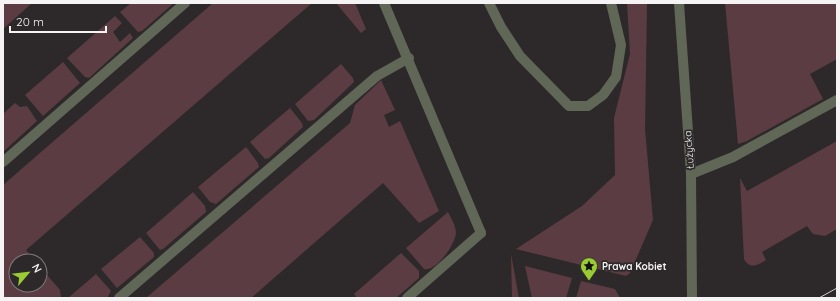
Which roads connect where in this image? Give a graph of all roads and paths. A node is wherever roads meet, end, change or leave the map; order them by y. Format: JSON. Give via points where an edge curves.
{"nodes":[{"id":1,"x":186,"y":3,"type":"edge"},
{"id":2,"x":384,"y":3,"type":"edge"},
{"id":3,"x":489,"y":3,"type":"edge"},
{"id":4,"x":611,"y":3,"type":"edge"},
{"id":5,"x":679,"y":3,"type":"edge"},
{"id":6,"x":408,"y":58,"type":"junction"},
{"id":7,"x":837,"y":100,"type":"edge"},
{"id":8,"x":3,"y":162,"type":"edge"},
{"id":9,"x":691,"y":174,"type":"junction"},
{"id":10,"x":118,"y":298,"type":"edge"},
{"id":11,"x":407,"y":298,"type":"edge"},
{"id":12,"x":692,"y":298,"type":"edge"}],
"edges":[{"from":1,"to":8,"type":"street"},
{"from":2,"to":6,"type":"street"},
{"from":3,"to":4,"type":"street","via":[[520,56],[568,106],[588,106],[603,95],[616,77],[620,45]]},
{"from":5,"to":9,"type":"street","name":"Łużycka"},
{"from":6,"to":10,"type":"street","via":[[377,76]]},
{"from":6,"to":11,"type":"street","via":[[481,233]]},
{"from":7,"to":9,"type":"street","via":[[733,158]]},
{"from":9,"to":12,"type":"street","name":"Łużycka"}]}
